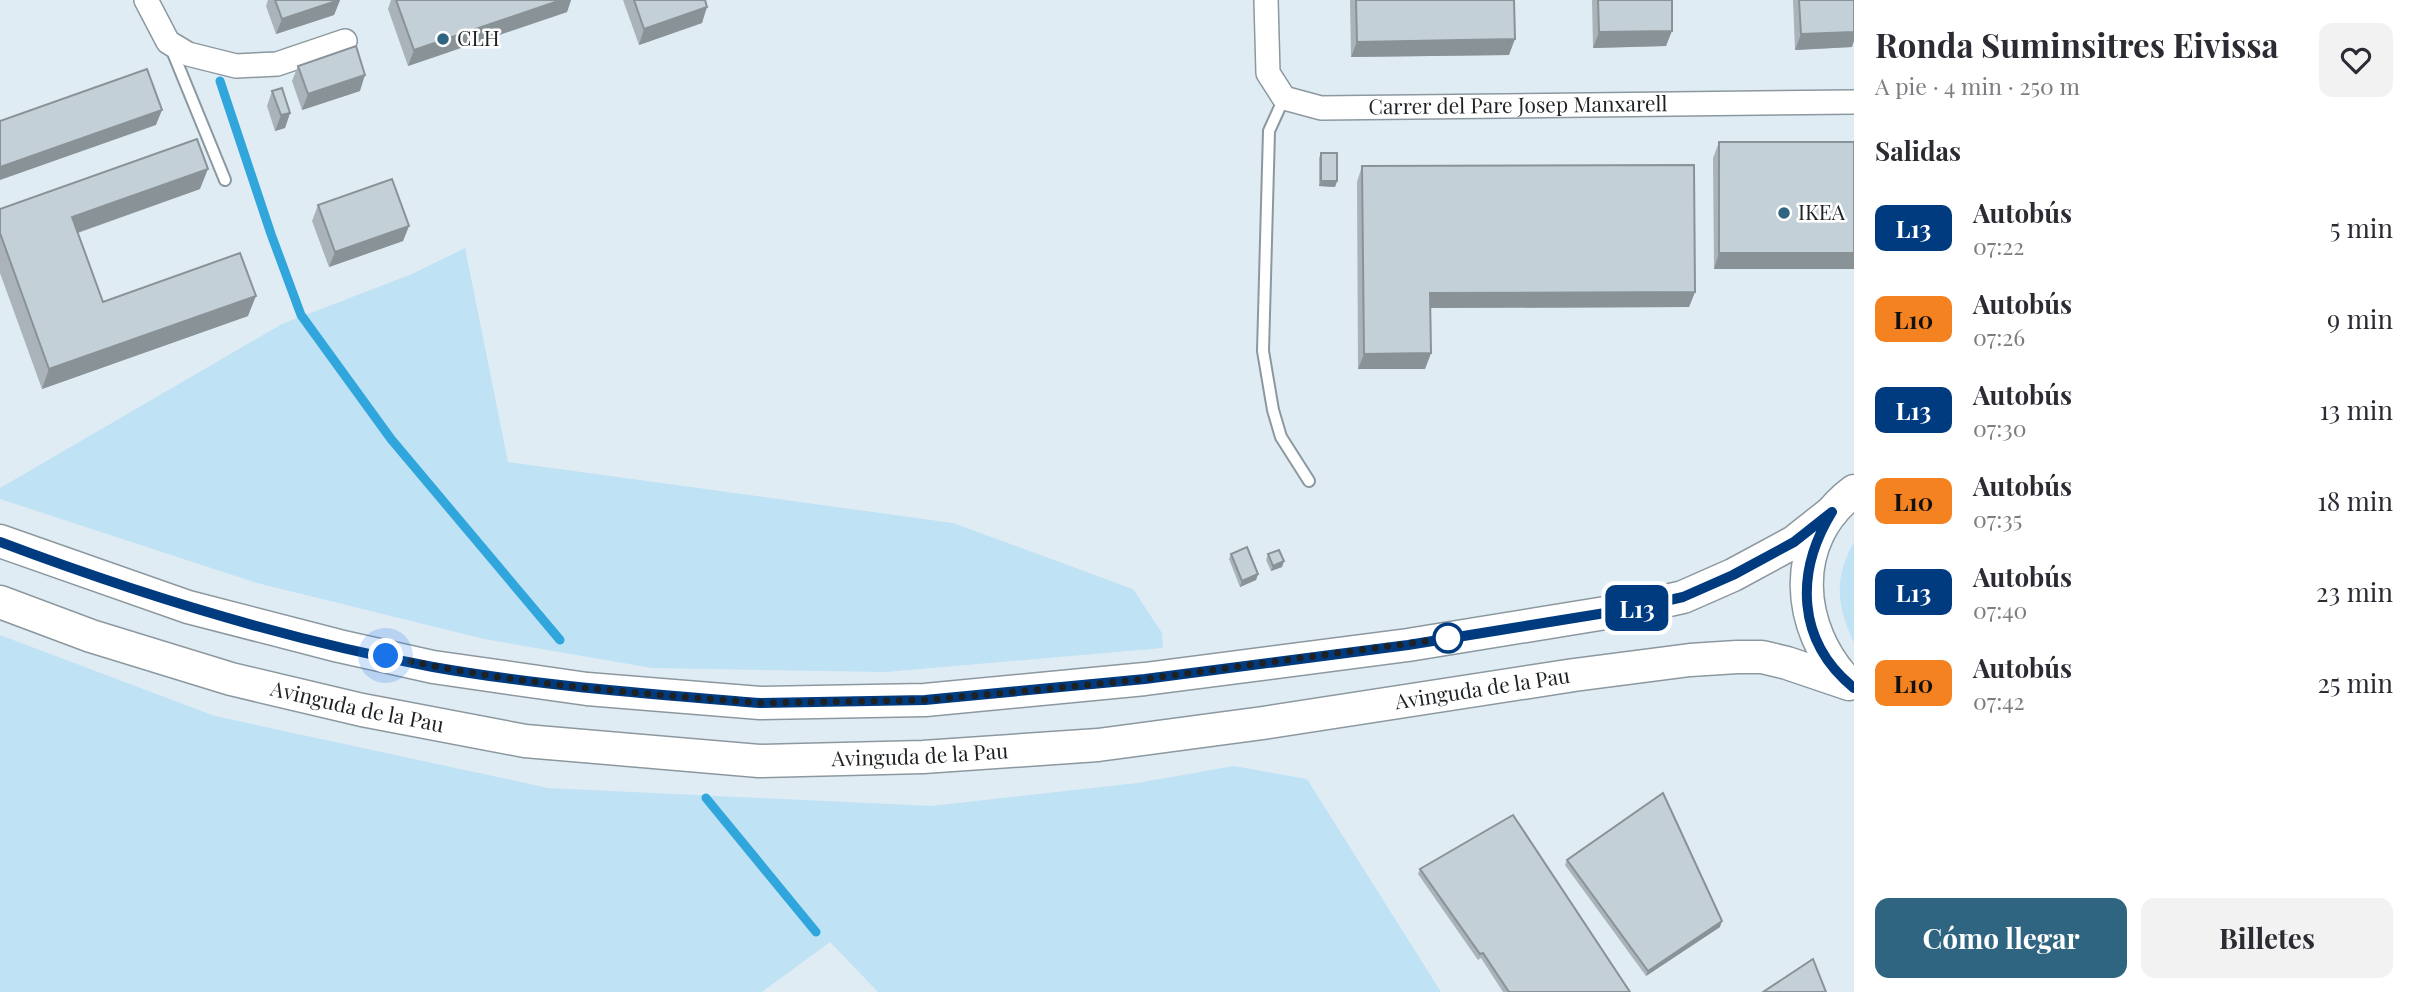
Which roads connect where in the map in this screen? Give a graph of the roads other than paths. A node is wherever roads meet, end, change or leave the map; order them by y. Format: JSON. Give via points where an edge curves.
{"nodes":[{"id":1,"x":146,"y":0,"type":"edge"},
{"id":2,"x":1266,"y":0,"type":"edge"},
{"id":3,"x":345,"y":41,"type":"dead end"},
{"id":4,"x":168,"y":43,"type":"junction"},
{"id":5,"x":1284,"y":98,"type":"junction"},
{"id":6,"x":1854,"y":102,"type":"edge"},
{"id":7,"x":225,"y":180,"type":"dead end"},
{"id":8,"x":1309,"y":481,"type":"dead end"},
{"id":9,"x":1843,"y":502,"type":"edge"},
{"id":10,"x":0,"y":541,"type":"edge"},
{"id":11,"x":0,"y":602,"type":"edge"},
{"id":12,"x":1852,"y":686,"type":"edge"}],
"edges":[{"from":1,"to":4,"type":"street"},
{"from":2,"to":5,"type":"street","via":[[1268,73]]},
{"from":3,"to":4,"type":"street","via":[[258,66],[236,66],[188,54]]},
{"from":4,"to":7,"type":"lane"},
{"from":5,"to":6,"type":"street","name":"Carrer del Pare Josep Manxarell","via":[[1321,108]]},
{"from":5,"to":8,"type":"lane","via":[[1269,131],[1263,351],[1281,437]]},
{"from":9,"to":10,"type":"main road","via":[[1794,542],[1733,575],[1683,597],[1630,609],[1408,645],[1145,679],[925,700],[760,703],[587,689],[433,667],[188,607]]},
{"from":9,"to":12,"type":"main road","via":[[1820,533],[1811,555],[1807,602],[1820,647]]},
{"from":11,"to":12,"type":"main road","name":"Avinguda de la Pau","via":[[231,679],[362,710],[525,741],[759,761],[923,757],[1098,744],[1574,675],[1737,657],[1787,663]]}]}
